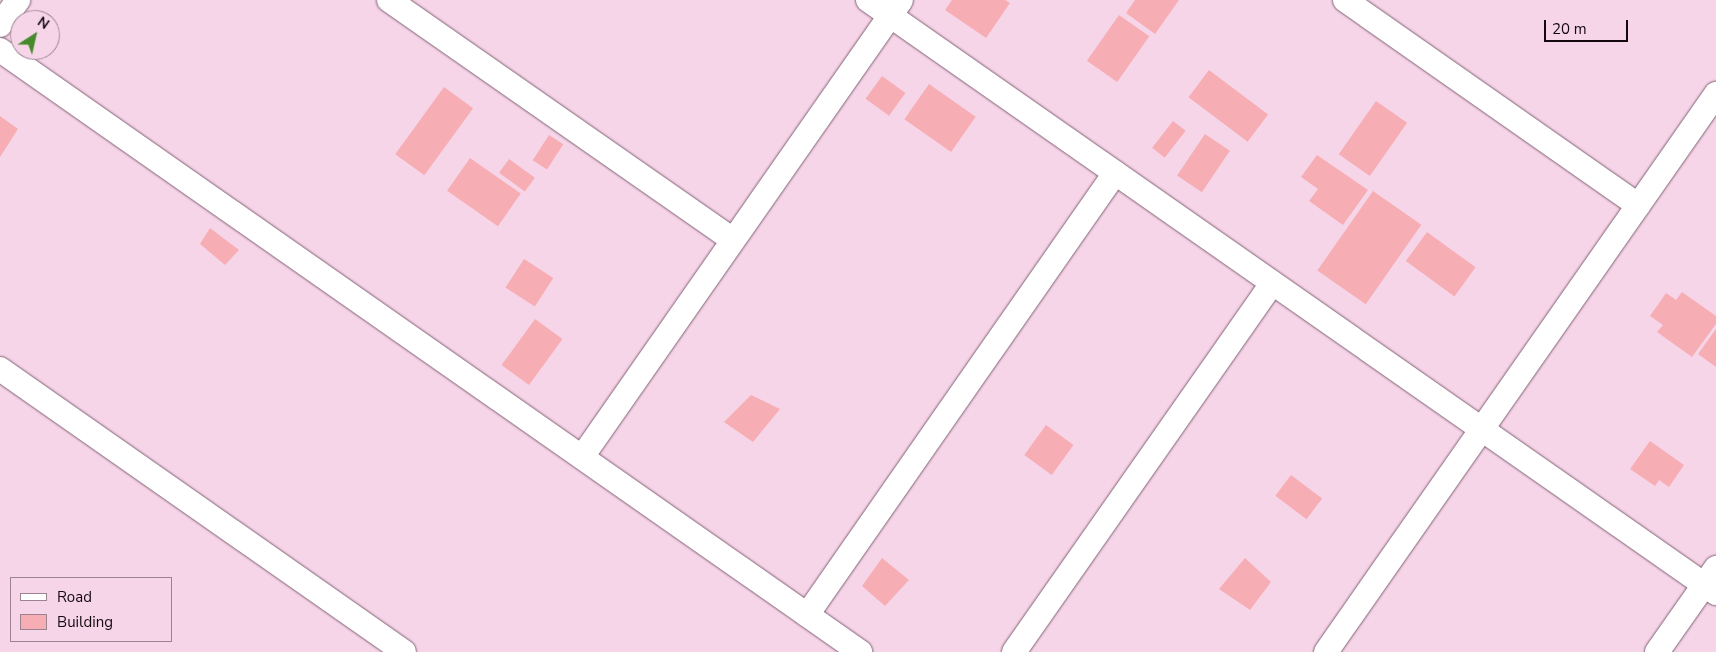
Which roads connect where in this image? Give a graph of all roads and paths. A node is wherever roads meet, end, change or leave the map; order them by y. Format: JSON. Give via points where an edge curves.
{"nodes":[{"id":1,"x":18,"y":0,"type":"edge"},
{"id":2,"x":389,"y":0,"type":"edge"},
{"id":3,"x":868,"y":0,"type":"edge"},
{"id":4,"x":1345,"y":0,"type":"edge"},
{"id":5,"x":896,"y":8,"type":"edge"},
{"id":6,"x":0,"y":25,"type":"edge"},
{"id":7,"x":0,"y":50,"type":"edge"},
{"id":8,"x":1716,"y":94,"type":"edge"},
{"id":9,"x":1115,"y":173,"type":"junction"},
{"id":10,"x":1638,"y":205,"type":"junction"},
{"id":11,"x":733,"y":240,"type":"junction"},
{"id":12,"x":1272,"y":283,"type":"junction"},
{"id":13,"x":0,"y":370,"type":"edge"},
{"id":14,"x":1482,"y":429,"type":"junction"},
{"id":15,"x":582,"y":457,"type":"junction"},
{"id":16,"x":1712,"y":582,"type":"edge"},
{"id":17,"x":806,"y":615,"type":"junction"},
{"id":18,"x":1332,"y":650,"type":"edge"},
{"id":19,"x":404,"y":652,"type":"edge"},
{"id":20,"x":860,"y":652,"type":"edge"},
{"id":21,"x":1014,"y":652,"type":"edge"},
{"id":22,"x":1657,"y":652,"type":"edge"}],
"edges":[{"from":1,"to":6,"type":"street"},
{"from":2,"to":11,"type":"street"},
{"from":3,"to":5,"type":"street"},
{"from":4,"to":10,"type":"street"},
{"from":5,"to":9,"type":"street"},
{"from":5,"to":11,"type":"street"},
{"from":7,"to":15,"type":"street"},
{"from":8,"to":10,"type":"street"},
{"from":9,"to":12,"type":"street"},
{"from":9,"to":17,"type":"street"},
{"from":10,"to":14,"type":"street"},
{"from":11,"to":15,"type":"street"},
{"from":12,"to":14,"type":"street"},
{"from":12,"to":21,"type":"street"},
{"from":13,"to":19,"type":"street"},
{"from":14,"to":16,"type":"street"},
{"from":14,"to":18,"type":"street"},
{"from":15,"to":17,"type":"street"},
{"from":16,"to":22,"type":"street"},
{"from":17,"to":20,"type":"street"}]}
